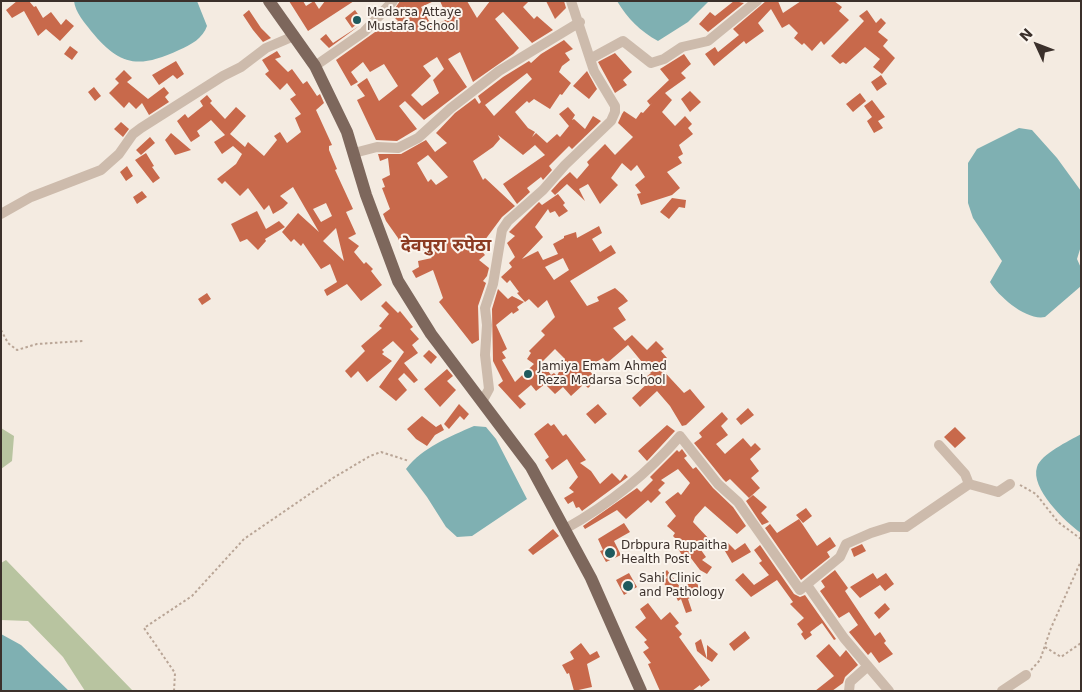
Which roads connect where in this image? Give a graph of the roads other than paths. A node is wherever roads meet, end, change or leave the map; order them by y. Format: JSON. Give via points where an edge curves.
{"nodes":[{"id":1,"x":270,"y":1,"type":"edge"},
{"id":2,"x":393,"y":1,"type":"edge"},
{"id":3,"x":571,"y":1,"type":"edge"},
{"id":4,"x":757,"y":1,"type":"edge"},
{"id":5,"x":580,"y":22,"type":"junction"},
{"id":6,"x":294,"y":36,"type":"junction"},
{"id":7,"x":590,"y":59,"type":"junction"},
{"id":8,"x":316,"y":66,"type":"junction"},
{"id":9,"x":354,"y":153,"type":"junction"},
{"id":10,"x":1,"y":214,"type":"edge"},
{"id":11,"x":482,"y":402,"type":"junction"},
{"id":12,"x":939,"y":445,"type":"dead end"},
{"id":13,"x":970,"y":484,"type":"junction"},
{"id":14,"x":1010,"y":484,"type":"road end"},
{"id":15,"x":565,"y":529,"type":"junction"},
{"id":16,"x":807,"y":585,"type":"junction"},
{"id":17,"x":868,"y":666,"type":"junction"},
{"id":18,"x":1026,"y":675,"type":"road end"},
{"id":19,"x":641,"y":691,"type":"edge"},
{"id":20,"x":849,"y":691,"type":"edge"},
{"id":21,"x":889,"y":691,"type":"edge"},
{"id":22,"x":1002,"y":691,"type":"edge"}],
"edges":[{"from":1,"to":6,"type":"main road"},
{"from":2,"to":8,"type":"street","via":[[364,32]]},
{"from":3,"to":5,"type":"street"},
{"from":4,"to":7,"type":"street","via":[[708,41],[682,47],[664,60],[651,63],[623,41]]},
{"from":5,"to":7,"type":"street"},
{"from":5,"to":9,"type":"street","via":[[499,71],[418,138],[398,148],[377,147]]},
{"from":6,"to":8,"type":"main road"},
{"from":6,"to":10,"type":"street","via":[[266,48],[241,67],[141,128],[101,170],[31,197]]},
{"from":7,"to":11,"type":"street","via":[[615,106],[615,112],[598,134],[502,230],[485,308],[484,355],[489,389]]},
{"from":8,"to":9,"type":"main road"},
{"from":9,"to":11,"type":"main road","via":[[398,281],[430,334]]},
{"from":11,"to":15,"type":"main road","via":[[531,467]]},
{"from":12,"to":13,"type":"street"},
{"from":13,"to":14,"type":"street","via":[[998,492]]},
{"from":13,"to":16,"type":"street","via":[[906,527],[890,527],[846,544],[840,557]]},
{"from":15,"to":16,"type":"street","via":[[639,477],[680,436],[718,484],[738,502],[800,590]]},
{"from":15,"to":19,"type":"main road","via":[[591,578]]},
{"from":16,"to":17,"type":"street"},
{"from":17,"to":20,"type":"street","via":[[850,682]]},
{"from":17,"to":21,"type":"street"},
{"from":18,"to":22,"type":"street"}]}
